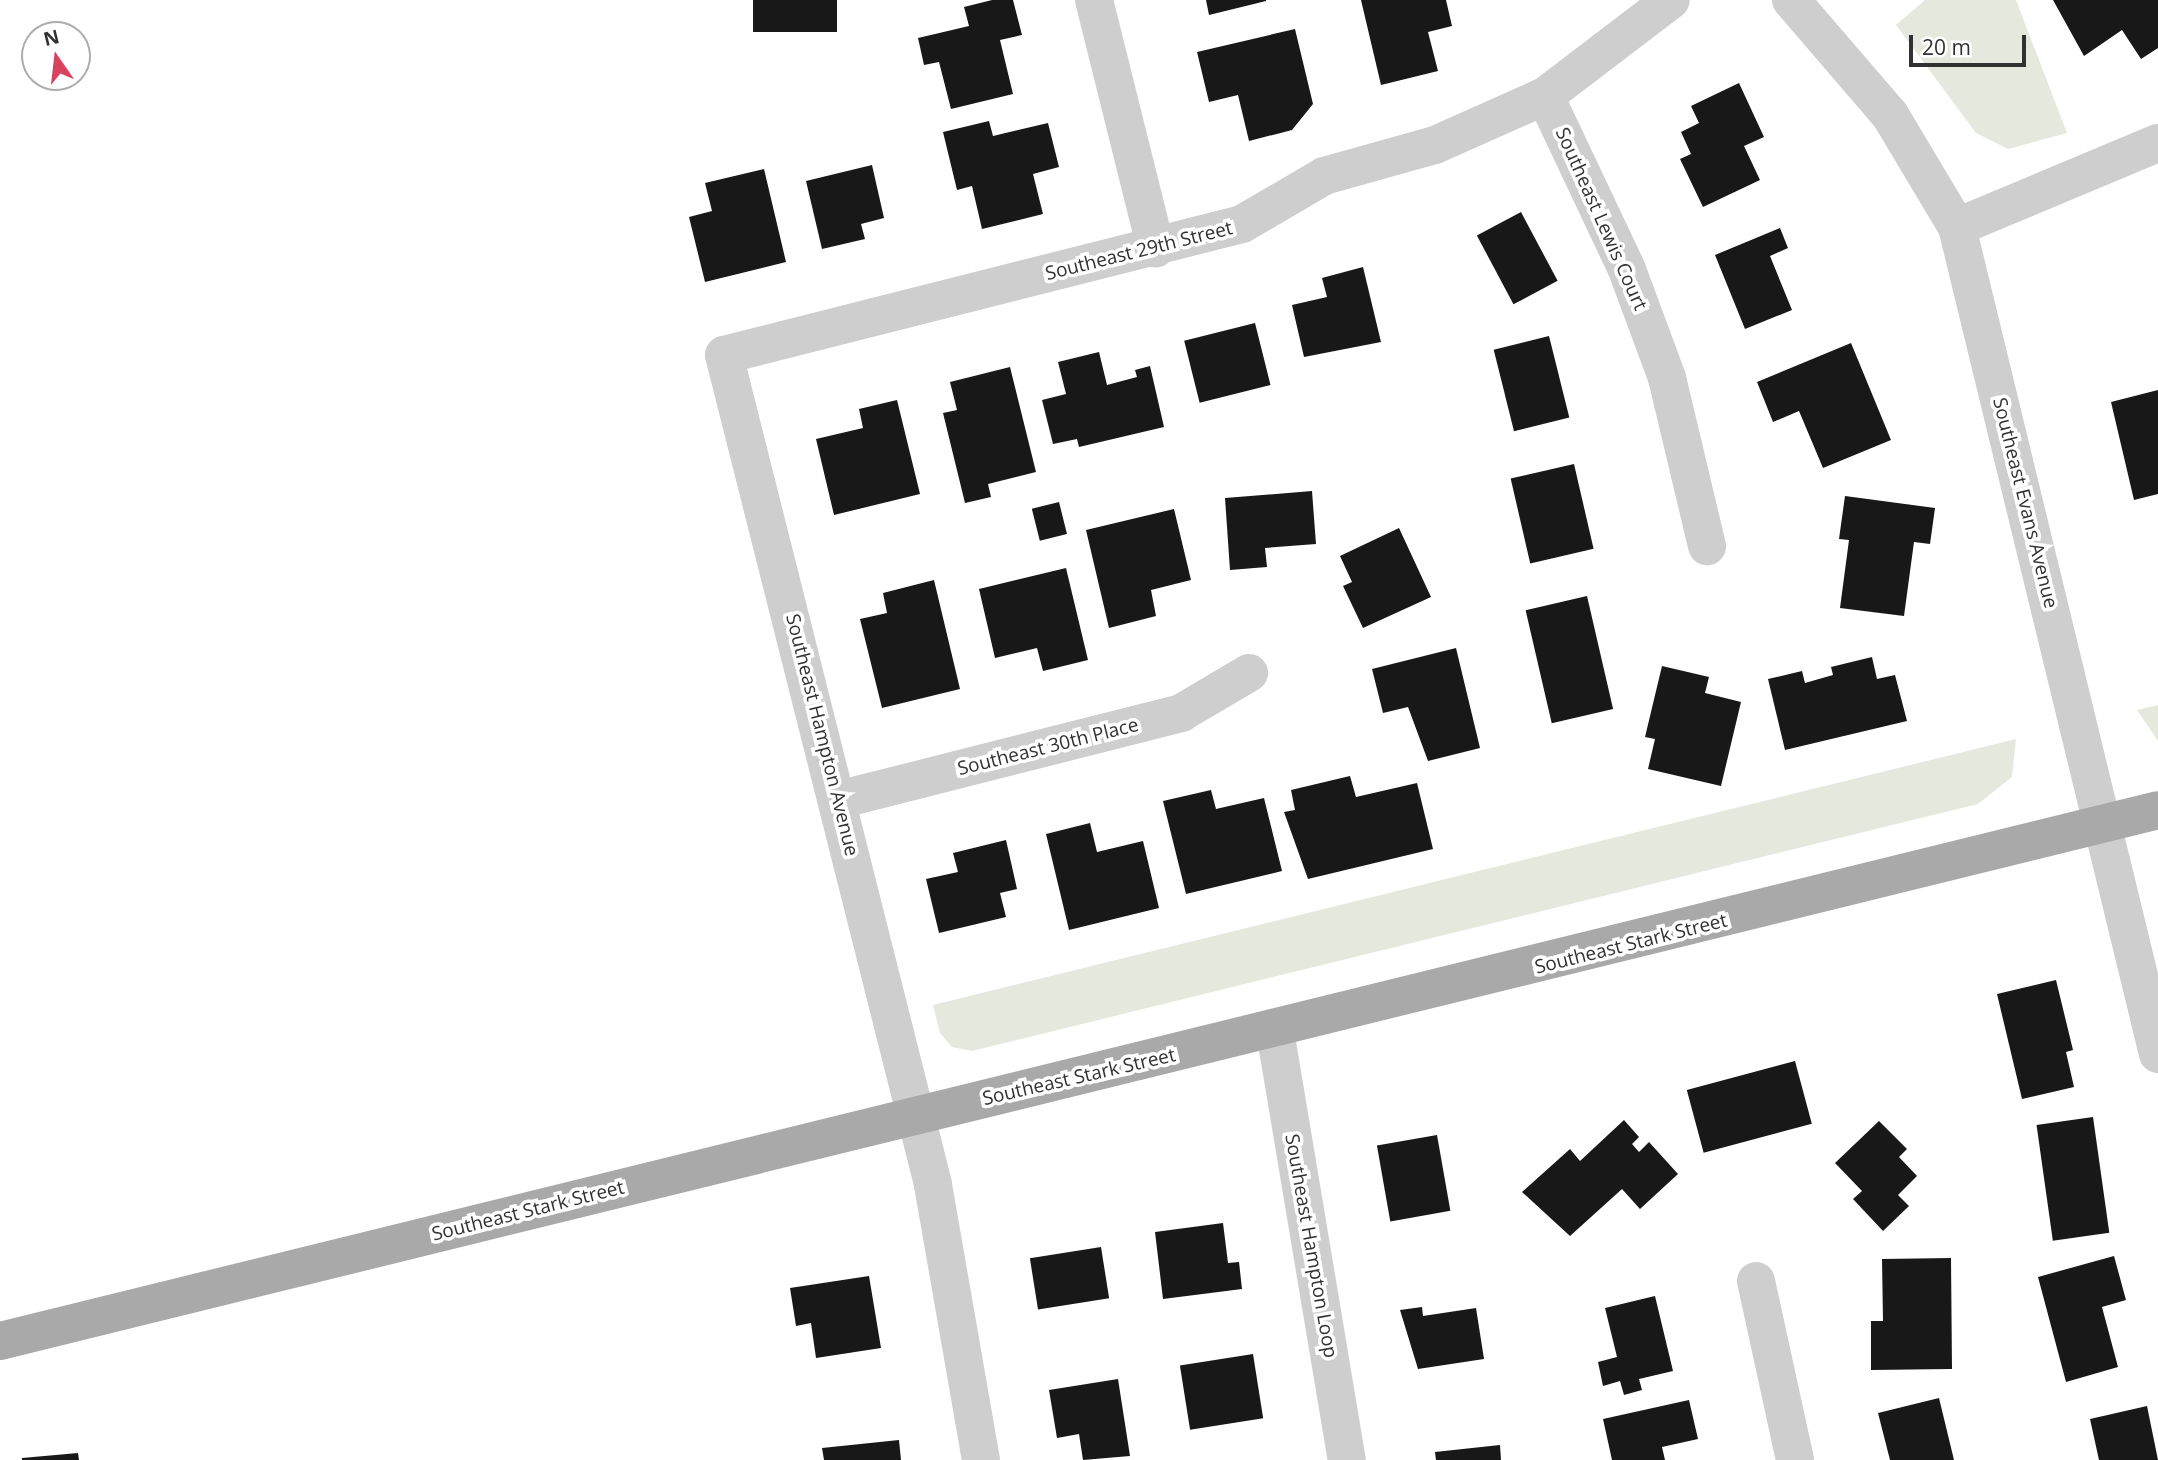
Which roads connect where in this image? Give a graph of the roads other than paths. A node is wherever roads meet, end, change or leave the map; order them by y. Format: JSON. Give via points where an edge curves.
{"nodes":[{"id":1,"x":1094,"y":0,"type":"edge"},
{"id":2,"x":1671,"y":0,"type":"edge"},
{"id":3,"x":1791,"y":0,"type":"edge"},
{"id":4,"x":1545,"y":96,"type":"junction"},
{"id":5,"x":2158,"y":143,"type":"edge"},
{"id":6,"x":1957,"y":227,"type":"junction"},
{"id":7,"x":1156,"y":248,"type":"junction"},
{"id":8,"x":724,"y":355,"type":"joint"},
{"id":9,"x":1707,"y":546,"type":"dead end"},
{"id":10,"x":1249,"y":673,"type":"dead end"},
{"id":11,"x":838,"y":800,"type":"junction"},
{"id":12,"x":2158,"y":810,"type":"edge"},
{"id":13,"x":2102,"y":826,"type":"junction"},
{"id":14,"x":1275,"y":1031,"type":"junction"},
{"id":15,"x":2158,"y":1054,"type":"edge"},
{"id":16,"x":917,"y":1116,"type":"junction"},
{"id":17,"x":1756,"y":1281,"type":"dead end"},
{"id":18,"x":0,"y":1341,"type":"edge"},
{"id":19,"x":981,"y":1460,"type":"edge"},
{"id":20,"x":1347,"y":1460,"type":"edge"},
{"id":21,"x":1795,"y":1460,"type":"edge"}],
"edges":[{"from":1,"to":7,"type":"street"},
{"from":2,"to":4,"type":"street","name":"Southeast 29th Street"},
{"from":3,"to":6,"type":"street","name":"Southeast Evans Avenue","via":[[1890,116]]},
{"from":4,"to":7,"type":"street","name":"Southeast 29th Street","via":[[1435,145],[1324,176],[1242,224]]},
{"from":4,"to":9,"type":"street","name":"Southeast Lewis Court","via":[[1626,267],[1662,366]]},
{"from":5,"to":6,"type":"street"},
{"from":6,"to":13,"type":"street","name":"Southeast Evans Avenue"},
{"from":7,"to":8,"type":"street","name":"Southeast 29th Street"},
{"from":8,"to":11,"type":"street","name":"Southeast Hampton Avenue"},
{"from":10,"to":11,"type":"street","name":"Southeast 30th Place","via":[[1181,713]]},
{"from":11,"to":16,"type":"street","name":"Southeast Hampton Avenue"},
{"from":12,"to":13,"type":"main road","name":"Southeast Stark Street"},
{"from":13,"to":14,"type":"main road","name":"Southeast Stark Street"},
{"from":13,"to":15,"type":"street","name":"Southeast Evans Avenue"},
{"from":14,"to":16,"type":"main road","name":"Southeast Stark Street"},
{"from":14,"to":20,"type":"street","name":"Southeast Hampton Loop"},
{"from":16,"to":18,"type":"main road","name":"Southeast Stark Street"},
{"from":16,"to":19,"type":"street","via":[[944,1229]]},
{"from":17,"to":21,"type":"street"}]}
